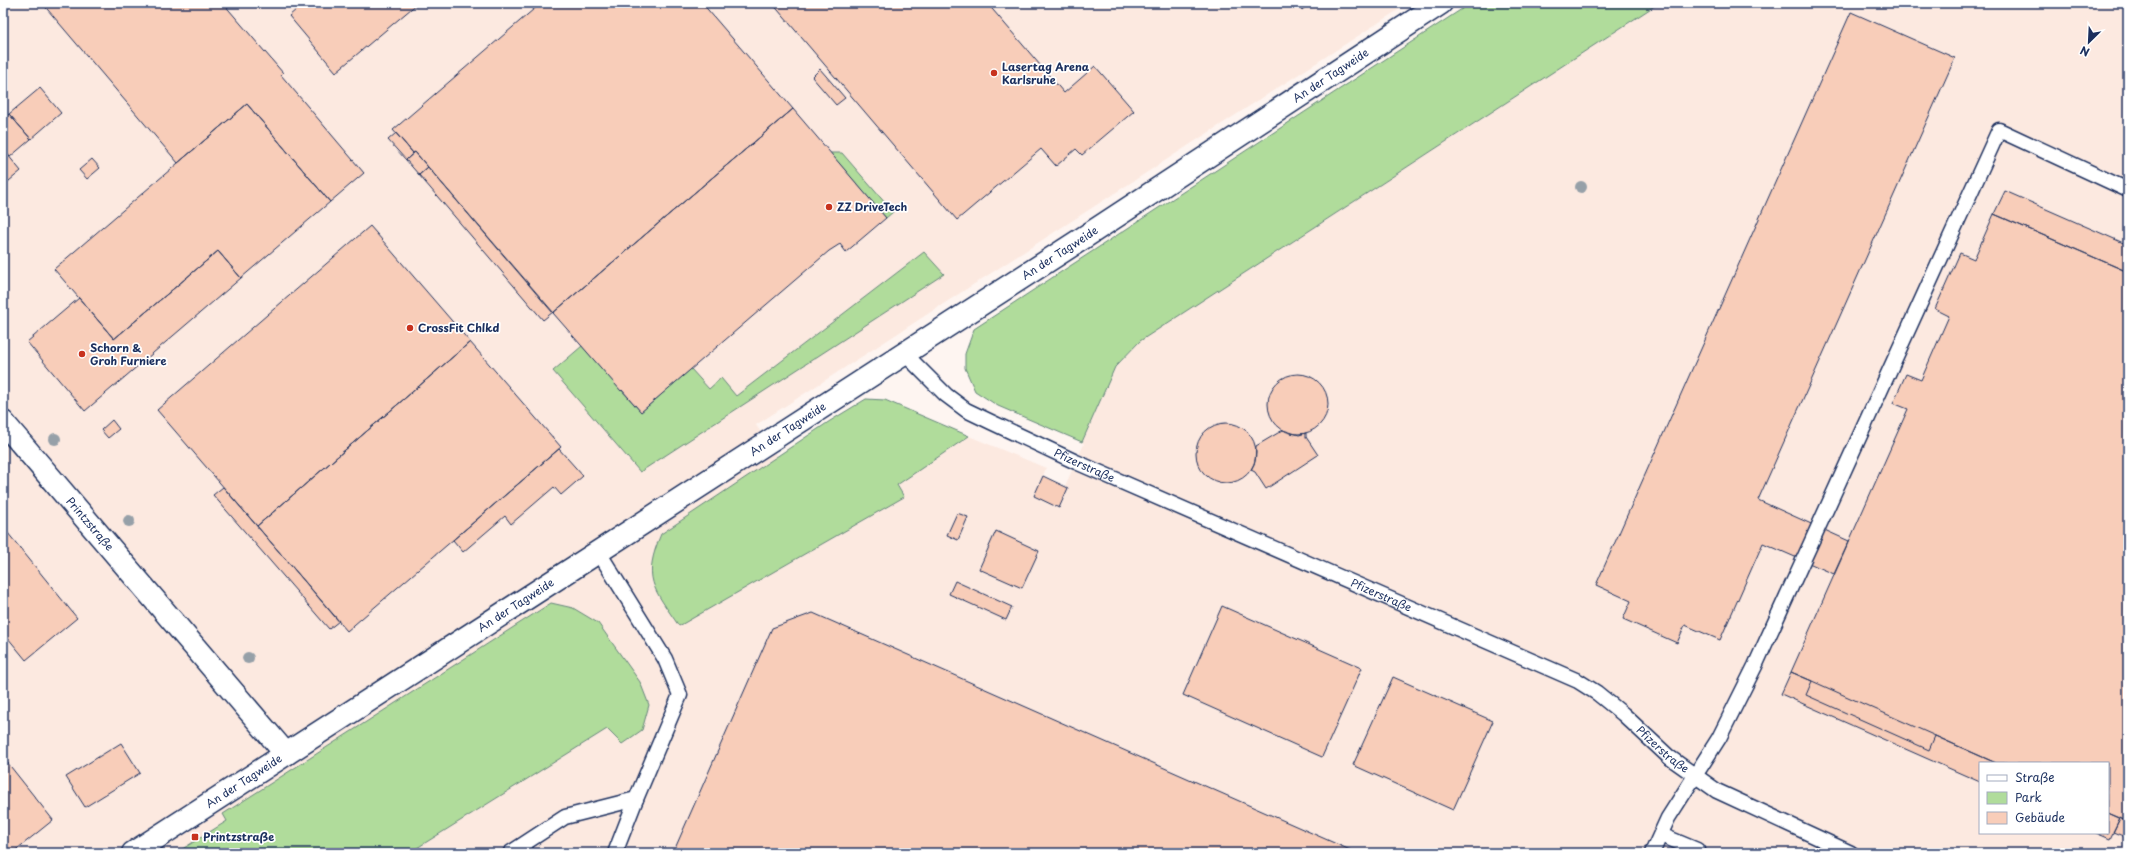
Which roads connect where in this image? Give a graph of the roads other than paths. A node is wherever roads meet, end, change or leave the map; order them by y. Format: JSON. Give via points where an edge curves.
{"nodes":[{"id":1,"x":1441,"y":3,"type":"edge"},
{"id":2,"x":2128,"y":190,"type":"edge"},
{"id":3,"x":904,"y":353,"type":"junction"},
{"id":4,"x":3,"y":422,"type":"edge"},
{"id":5,"x":598,"y":551,"type":"junction"},
{"id":6,"x":286,"y":754,"type":"junction"},
{"id":7,"x":1695,"y":776,"type":"junction"},
{"id":8,"x":636,"y":799,"type":"junction"},
{"id":9,"x":1661,"y":835,"type":"junction"},
{"id":10,"x":133,"y":853,"type":"edge"},
{"id":11,"x":510,"y":853,"type":"edge"},
{"id":12,"x":615,"y":853,"type":"edge"},
{"id":13,"x":1652,"y":853,"type":"edge"},
{"id":14,"x":1696,"y":853,"type":"edge"},
{"id":15,"x":1851,"y":853,"type":"edge"}],
"edges":[{"from":1,"to":3,"type":"main road","name":"An der Tagweide"},
{"from":2,"to":7,"type":"lane","via":[[1999,130],[1755,666],[1719,738]]},
{"from":3,"to":5,"type":"main road","name":"An der Tagweide"},
{"from":3,"to":7,"type":"lane","name":"Pfizerstraße","via":[[946,395],[966,410],[1076,462],[1578,681],[1597,693],[1669,757]]},
{"from":4,"to":6,"type":"main road","name":"Printzstraße"},
{"from":5,"to":6,"type":"main road","name":"An der Tagweide"},
{"from":5,"to":8,"type":"lane","via":[[665,659],[680,695]]},
{"from":6,"to":10,"type":"main road","name":"An der Tagweide"},
{"from":7,"to":9,"type":"lane","via":[[1668,818]]},
{"from":7,"to":15,"type":"lane","name":"Pfizerstraße","via":[[1735,800]]},
{"from":8,"to":11,"type":"lane","via":[[565,817]]},
{"from":8,"to":12,"type":"lane"},
{"from":9,"to":13,"type":"lane"},
{"from":9,"to":14,"type":"lane","via":[[1697,850]]}]}
